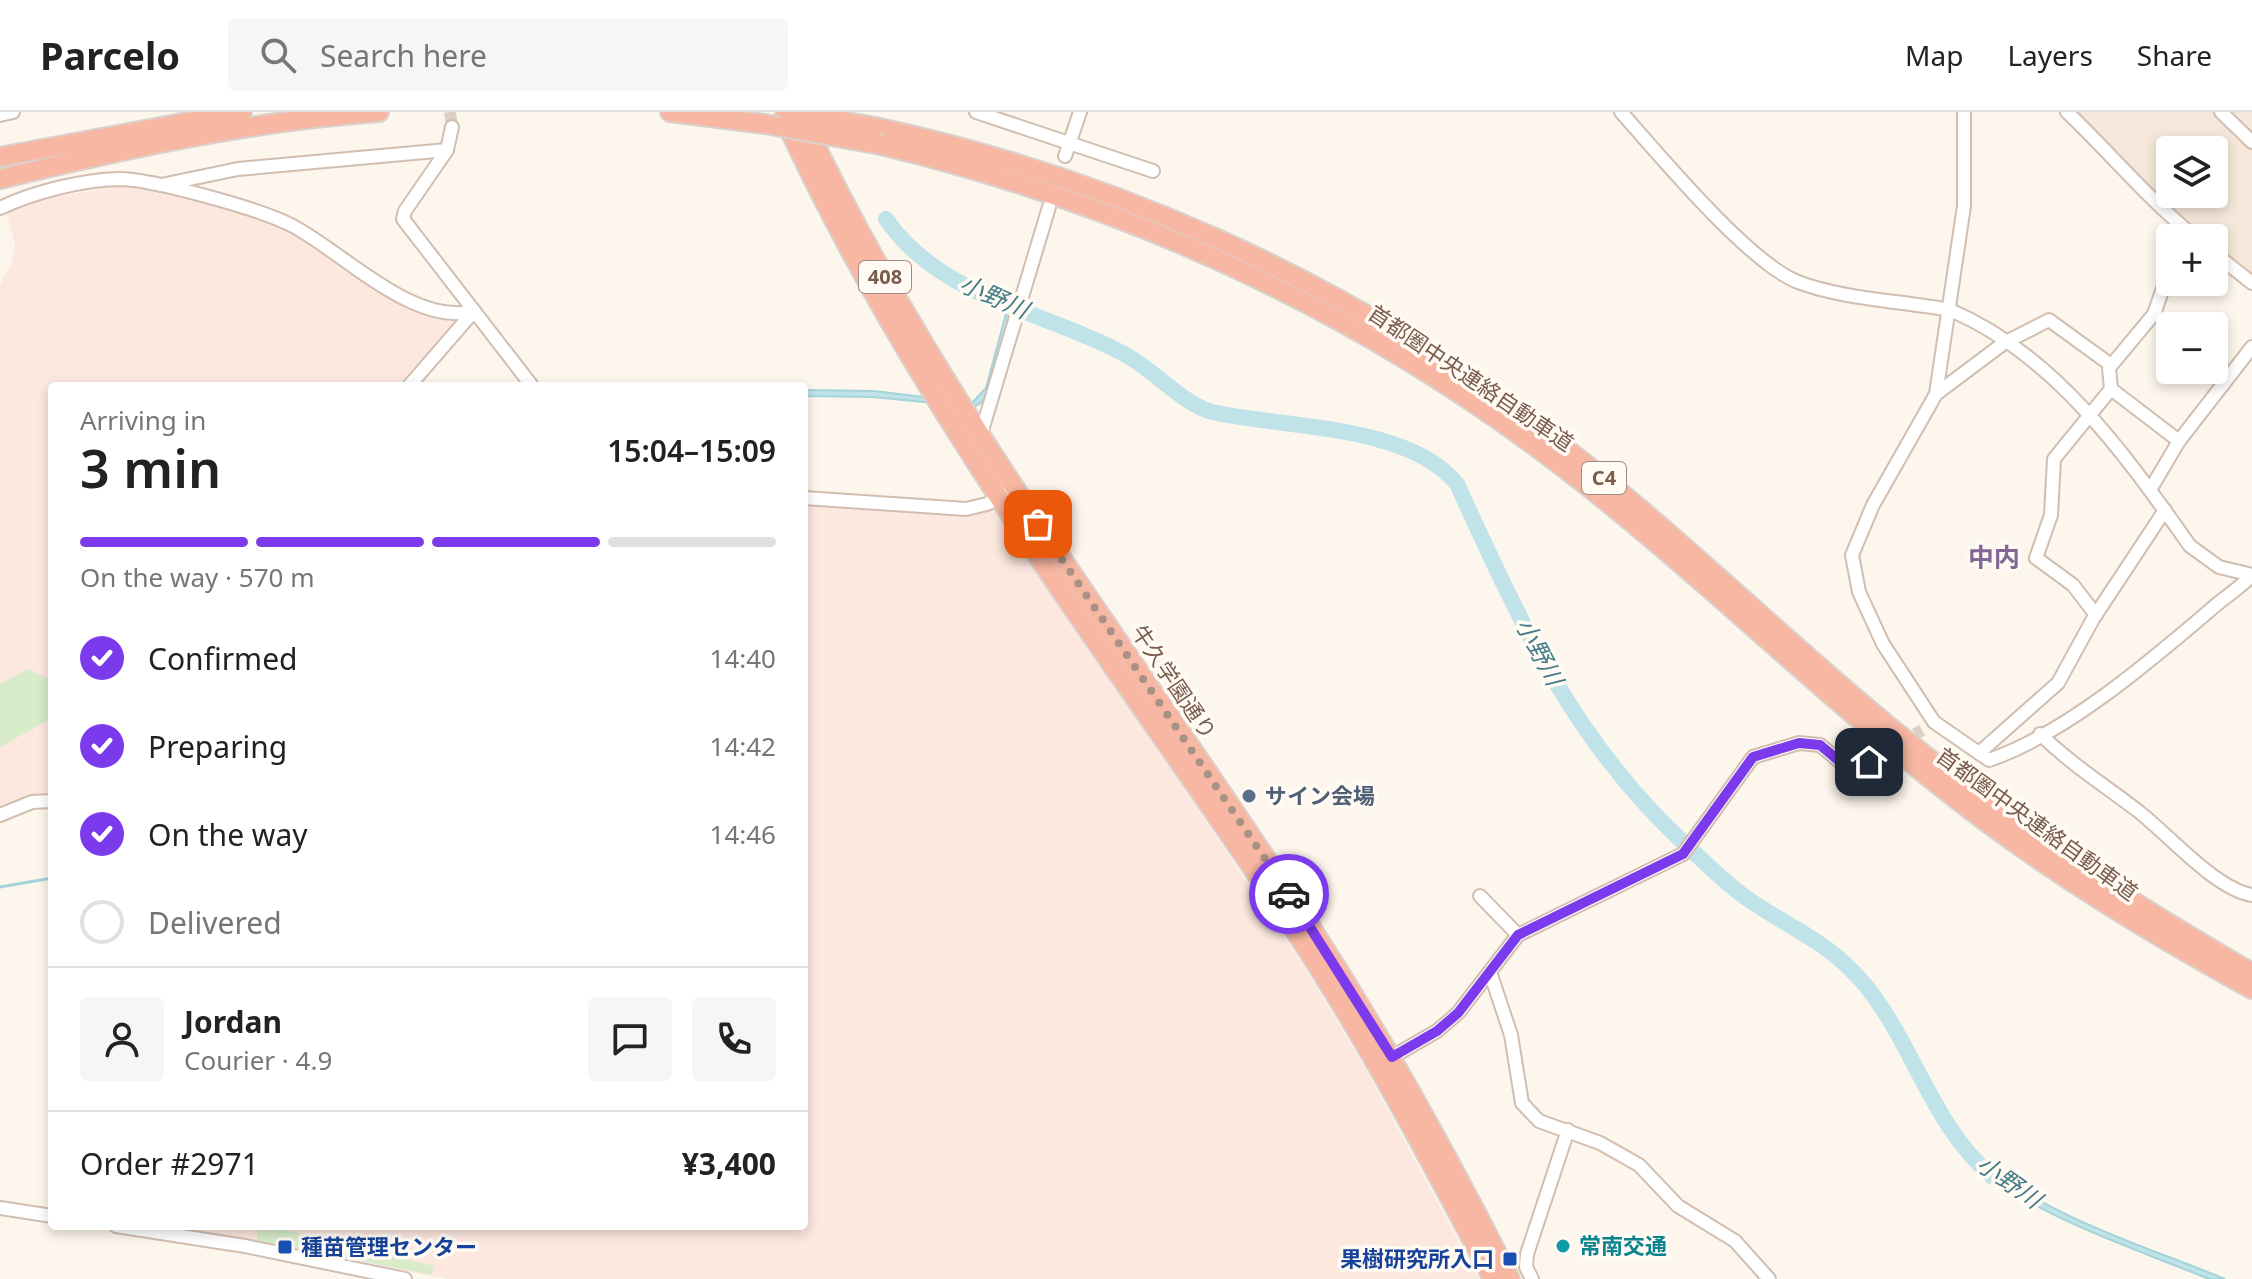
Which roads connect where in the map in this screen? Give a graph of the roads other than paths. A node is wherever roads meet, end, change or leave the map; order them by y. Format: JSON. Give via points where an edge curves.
{"nodes":[{"id":1,"x":13,"y":112,"type":"edge"},
{"id":2,"x":242,"y":112,"type":"edge"},
{"id":3,"x":379,"y":112,"type":"edge"},
{"id":4,"x":670,"y":112,"type":"edge"},
{"id":5,"x":781,"y":112,"type":"edge"},
{"id":6,"x":789,"y":112,"type":"edge"},
{"id":7,"x":799,"y":112,"type":"edge"},
{"id":8,"x":976,"y":112,"type":"edge"},
{"id":9,"x":1080,"y":112,"type":"edge"},
{"id":10,"x":1621,"y":112,"type":"edge"},
{"id":11,"x":1964,"y":112,"type":"edge"},
{"id":12,"x":2067,"y":112,"type":"edge"},
{"id":13,"x":2222,"y":112,"type":"edge"},
{"id":14,"x":0,"y":115,"type":"edge"},
{"id":15,"x":452,"y":127,"type":"tunnel mouth"},
{"id":16,"x":1069,"y":142,"type":"junction"},
{"id":17,"x":2252,"y":142,"type":"edge"},
{"id":18,"x":447,"y":150,"type":"junction"},
{"id":19,"x":1065,"y":156,"type":"dead end"},
{"id":20,"x":0,"y":157,"type":"edge"},
{"id":21,"x":1153,"y":171,"type":"dead end"},
{"id":22,"x":0,"y":179,"type":"edge"},
{"id":23,"x":159,"y":185,"type":"junction"},
{"id":24,"x":1049,"y":207,"type":"dead end"},
{"id":25,"x":0,"y":208,"type":"edge"},
{"id":26,"x":2178,"y":224,"type":"edge"},
{"id":27,"x":2228,"y":264,"type":"edge"},
{"id":28,"x":2252,"y":283,"type":"edge"},
{"id":29,"x":2160,"y":296,"type":"edge"},
{"id":30,"x":1950,"y":310,"type":"junction"},
{"id":31,"x":474,"y":311,"type":"junction"},
{"id":32,"x":2004,"y":343,"type":"junction"},
{"id":33,"x":2252,"y":347,"type":"edge"},
{"id":34,"x":2111,"y":365,"type":"junction"},
{"id":35,"x":529,"y":381,"type":"edge"},
{"id":36,"x":412,"y":382,"type":"edge"},
{"id":37,"x":2111,"y":389,"type":"junction"},
{"id":38,"x":1936,"y":394,"type":"junction"},
{"id":39,"x":2089,"y":413,"type":"junction"},
{"id":40,"x":980,"y":437,"type":"junction"},
{"id":41,"x":2179,"y":441,"type":"junction"},
{"id":42,"x":2150,"y":490,"type":"junction"},
{"id":43,"x":1008,"y":492,"type":"junction"},
{"id":44,"x":808,"y":498,"type":"edge"},
{"id":45,"x":2165,"y":510,"type":"junction"},
{"id":46,"x":2252,"y":575,"type":"edge"},
{"id":47,"x":2096,"y":615,"type":"junction"},
{"id":48,"x":1934,"y":722,"type":"junction"},
{"id":49,"x":1922,"y":730,"type":"tunnel mouth"},
{"id":50,"x":2040,"y":734,"type":"junction"},
{"id":51,"x":1979,"y":753,"type":"junction"},
{"id":52,"x":1869,"y":762,"type":"tunnel mouth"},
{"id":53,"x":48,"y":801,"type":"edge"},
{"id":54,"x":0,"y":815,"type":"edge"},
{"id":55,"x":2252,"y":895,"type":"edge"},
{"id":56,"x":1480,"y":896,"type":"dead end"},
{"id":57,"x":1518,"y":935,"type":"junction"},
{"id":58,"x":1490,"y":972,"type":"junction"},
{"id":59,"x":2252,"y":973,"type":"edge"},
{"id":60,"x":2252,"y":989,"type":"edge"},
{"id":61,"x":1392,"y":1057,"type":"junction"},
{"id":62,"x":1568,"y":1130,"type":"junction"},
{"id":63,"x":0,"y":1208,"type":"edge"},
{"id":64,"x":48,"y":1215,"type":"edge"},
{"id":65,"x":142,"y":1230,"type":"edge"},
{"id":66,"x":405,"y":1279,"type":"edge"},
{"id":67,"x":1493,"y":1279,"type":"edge"},
{"id":68,"x":1510,"y":1279,"type":"edge"},
{"id":69,"x":1532,"y":1279,"type":"edge"},
{"id":70,"x":1769,"y":1279,"type":"edge"}],
"edges":[{"from":1,"to":14,"type":"street"},
{"from":2,"to":20,"type":"highway"},
{"from":3,"to":22,"type":"highway","via":[[216,133]]},
{"from":4,"to":60,"type":"highway","name":"首都圏中央連絡自動車道","number":"C4","bridge":true,"via":[[881,145],[980,170],[1124,219],[1264,280],[1386,347],[1563,467],[1878,736],[2020,847],[2111,909]]},
{"from":5,"to":43,"type":"highway","name":"牛久学園通り","number":"408","via":[[893,324]]},
{"from":6,"to":59,"type":"highway","name":"首都圏中央連絡自動車道","number":"C4","bridge":true,"via":[[981,152],[1067,180],[1203,232],[1399,334],[1575,454],[1962,785],[2120,896]]},
{"from":7,"to":40,"type":"highway","name":"牛久学園通り","number":"408","via":[[869,249]]},
{"from":8,"to":16,"type":"street"},
{"from":9,"to":16,"type":"street"},
{"from":10,"to":30,"type":"street","via":[[1745,244],[1785,276],[1810,286]]},
{"from":11,"to":30,"type":"street","via":[[1964,206]]},
{"from":12,"to":26,"type":"street"},
{"from":13,"to":17,"type":"street"},
{"from":15,"to":18,"type":"street"},
{"from":16,"to":19,"type":"street"},
{"from":16,"to":21,"type":"street"},
{"from":18,"to":23,"type":"street","via":[[238,169]]},
{"from":18,"to":31,"type":"street","via":[[403,219]]},
{"from":23,"to":25,"type":"street","via":[[119,179],[23,198]]},
{"from":23,"to":31,"type":"street","via":[[281,220],[416,305],[441,313]]},
{"from":24,"to":40,"type":"street"},
{"from":27,"to":28,"type":"street"},
{"from":29,"to":34,"type":"street","via":[[2154,314]]},
{"from":30,"to":32,"type":"street"},
{"from":30,"to":38,"type":"street"},
{"from":31,"to":35,"type":"street"},
{"from":31,"to":36,"type":"street"},
{"from":32,"to":34,"type":"street","via":[[2049,320]]},
{"from":32,"to":38,"type":"street"},
{"from":32,"to":39,"type":"street"},
{"from":33,"to":41,"type":"street"},
{"from":34,"to":37,"type":"street"},
{"from":37,"to":39,"type":"street"},
{"from":37,"to":41,"type":"street"},
{"from":38,"to":48,"type":"street","via":[[1873,505],[1852,555],[1859,592],[1883,644]]},
{"from":39,"to":42,"type":"street"},
{"from":39,"to":47,"type":"street","via":[[2054,459],[2051,515],[2036,558],[2073,585]]},
{"from":40,"to":43,"type":"highway","name":"牛久学園通り","number":"408"},
{"from":41,"to":42,"type":"street"},
{"from":42,"to":45,"type":"street"},
{"from":43,"to":44,"type":"street","via":[[966,509]]},
{"from":43,"to":61,"type":"highway","name":"牛久学園通り","number":"408","via":[[1303,915]]},
{"from":43,"to":67,"type":"highway","name":"牛久学園通り","number":"408","via":[[1342,1005]]},
{"from":45,"to":46,"type":"street","via":[[2205,560]]},
{"from":45,"to":47,"type":"street"},
{"from":46,"to":50,"type":"street","via":[[2167,649]]},
{"from":47,"to":51,"type":"street","via":[[2058,683]]},
{"from":48,"to":49,"type":"street"},
{"from":48,"to":51,"type":"street"},
{"from":50,"to":51,"type":"street","via":[[2016,751],[1989,760]]},
{"from":50,"to":55,"type":"street","via":[[2073,766],[2137,810],[2227,886]]},
{"from":52,"to":57,"type":"street","via":[[1851,771],[1820,745],[1799,743],[1753,757],[1683,854]]},
{"from":53,"to":54,"type":"street"},
{"from":56,"to":57,"type":"street"},
{"from":57,"to":58,"type":"street"},
{"from":58,"to":61,"type":"street","via":[[1458,1013]]},
{"from":58,"to":62,"type":"street","via":[[1511,1035],[1522,1103],[1539,1121]]},
{"from":61,"to":68,"type":"highway","name":"牛久学園通り","number":"408"},
{"from":62,"to":69,"type":"street","via":[[1527,1254]]},
{"from":62,"to":70,"type":"street","via":[[1639,1165],[1678,1206],[1735,1241]]},
{"from":63,"to":64,"type":"street"},
{"from":65,"to":66,"type":"street"}]}
